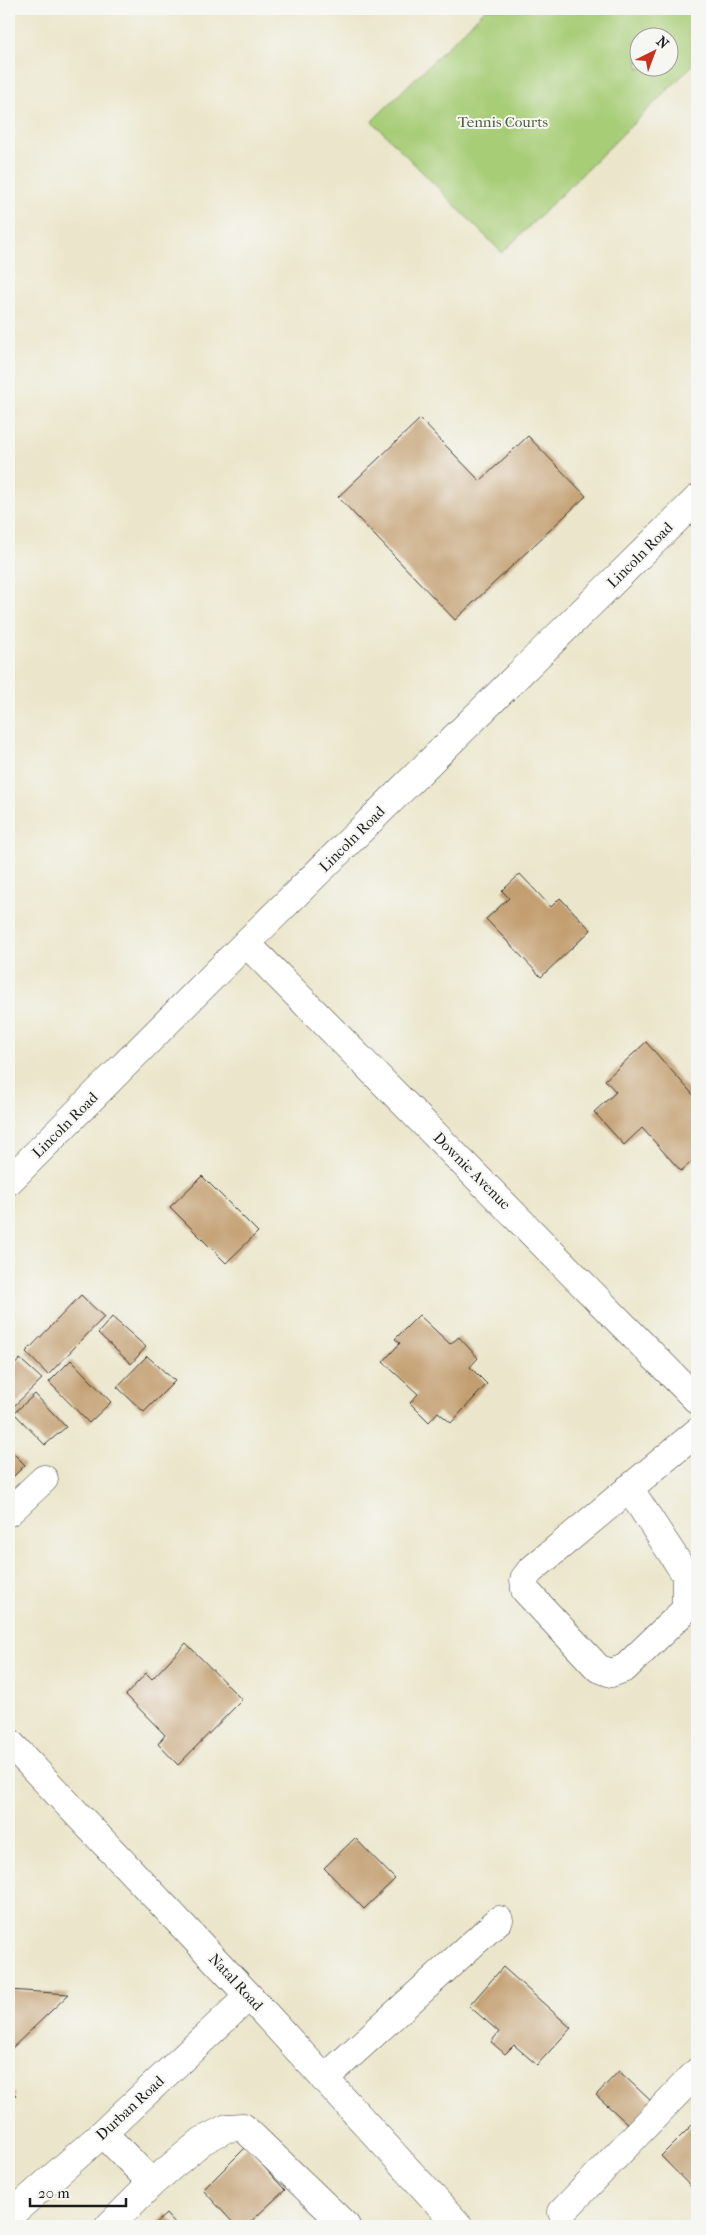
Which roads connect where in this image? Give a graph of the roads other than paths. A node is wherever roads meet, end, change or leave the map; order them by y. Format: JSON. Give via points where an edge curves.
{"nodes":[{"id":1,"x":697,"y":499,"type":"edge"},
{"id":2,"x":246,"y":943,"type":"junction"},
{"id":3,"x":9,"y":1181,"type":"edge"},
{"id":4,"x":697,"y":1400,"type":"edge"},
{"id":5,"x":697,"y":1432,"type":"edge"},
{"id":6,"x":44,"y":1479,"type":"dead end"},
{"id":7,"x":629,"y":1488,"type":"junction"},
{"id":8,"x":9,"y":1512,"type":"edge"},
{"id":9,"x":9,"y":1742,"type":"edge"},
{"id":10,"x":499,"y":1920,"type":"dead end"},
{"id":11,"x":248,"y":1996,"type":"junction"},
{"id":12,"x":697,"y":2072,"type":"edge"},
{"id":13,"x":324,"y":2078,"type":"junction"},
{"id":14,"x":103,"y":2134,"type":"junction"},
{"id":15,"x":152,"y":2183,"type":"junction"},
{"id":16,"x":562,"y":2212,"type":"dead end"},
{"id":17,"x":9,"y":2216,"type":"edge"},
{"id":18,"x":110,"y":2226,"type":"edge"},
{"id":19,"x":346,"y":2226,"type":"edge"},
{"id":20,"x":459,"y":2226,"type":"edge"}],
"edges":[{"from":1,"to":2,"type":"street","name":"Lincoln Road"},
{"from":2,"to":3,"type":"street","name":"Lincoln Road"},
{"from":2,"to":4,"type":"street","name":"Downie Avenue"},
{"from":5,"to":7,"type":"street"},
{"from":6,"to":8,"type":"street"},
{"from":7,"to":7,"type":"street","via":[[530,1571],[524,1580],[525,1590],[598,1668],[611,1673],[625,1668],[686,1609],[686,1575]]},
{"from":9,"to":11,"type":"street","name":"Natal Road"},
{"from":10,"to":13,"type":"street"},
{"from":11,"to":13,"type":"street","name":"Natal Road"},
{"from":11,"to":14,"type":"street","name":"Durban Road"},
{"from":12,"to":16,"type":"street"},
{"from":13,"to":20,"type":"street","name":"Natal Road"},
{"from":14,"to":15,"type":"street"},
{"from":14,"to":17,"type":"street","name":"Durban Road"},
{"from":15,"to":18,"type":"street"},
{"from":15,"to":19,"type":"street","via":[[202,2140],[227,2128],[243,2127]]}]}
